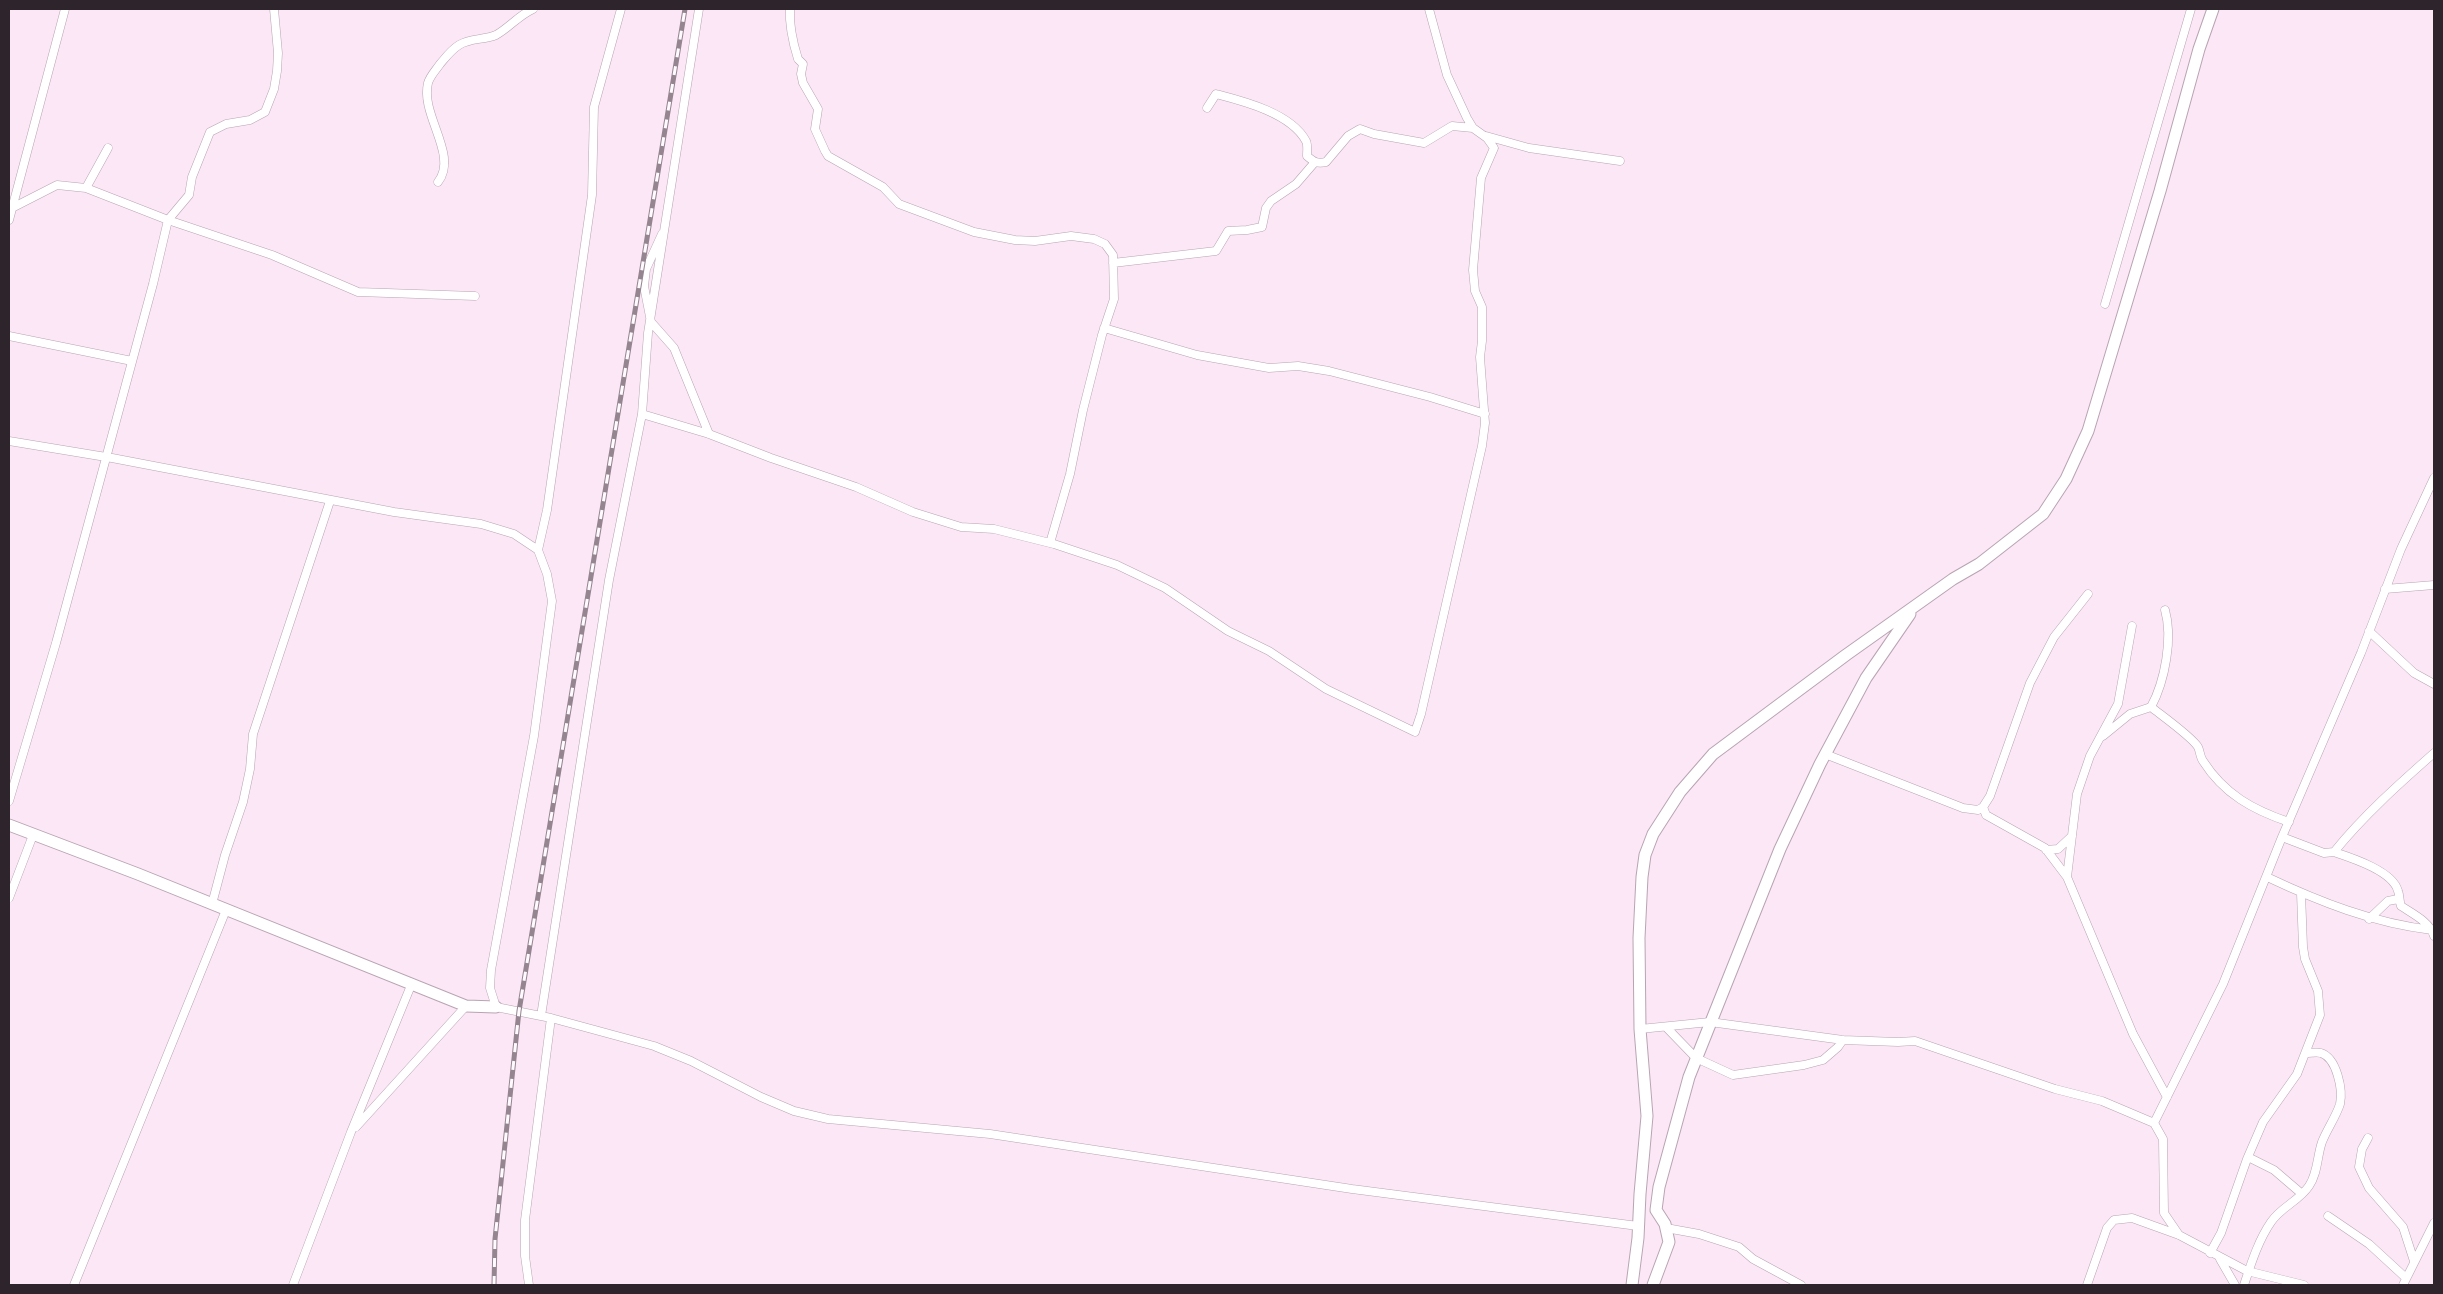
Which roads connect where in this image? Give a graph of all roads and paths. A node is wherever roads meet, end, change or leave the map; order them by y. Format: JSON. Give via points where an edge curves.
{"nodes":[{"id":1,"x":65,"y":9,"type":"edge"},
{"id":2,"x":274,"y":9,"type":"edge"},
{"id":3,"x":533,"y":9,"type":"edge"},
{"id":4,"x":621,"y":9,"type":"edge"},
{"id":5,"x":699,"y":9,"type":"edge"},
{"id":6,"x":790,"y":9,"type":"edge"},
{"id":7,"x":1429,"y":9,"type":"edge"},
{"id":8,"x":2191,"y":9,"type":"edge"},
{"id":9,"x":2213,"y":9,"type":"edge"},
{"id":10,"x":1207,"y":108,"type":"dead end"},
{"id":11,"x":1473,"y":128,"type":"junction"},
{"id":12,"x":1482,"y":135,"type":"junction"},
{"id":13,"x":108,"y":148,"type":"dead end"},
{"id":14,"x":1620,"y":161,"type":"dead end"},
{"id":15,"x":1315,"y":162,"type":"junction"},
{"id":16,"x":438,"y":182,"type":"dead end"},
{"id":17,"x":86,"y":188,"type":"junction"},
{"id":18,"x":12,"y":208,"type":"junction"},
{"id":19,"x":9,"y":220,"type":"edge"},
{"id":20,"x":168,"y":220,"type":"junction"},
{"id":21,"x":666,"y":226,"type":"junction"},
{"id":22,"x":1113,"y":263,"type":"junction"},
{"id":23,"x":475,"y":296,"type":"dead end"},
{"id":24,"x":2105,"y":304,"type":"dead end"},
{"id":25,"x":651,"y":322,"type":"junction"},
{"id":26,"x":1104,"y":328,"type":"junction"},
{"id":27,"x":9,"y":336,"type":"edge"},
{"id":28,"x":132,"y":361,"type":"junction"},
{"id":29,"x":642,"y":414,"type":"junction"},
{"id":30,"x":1484,"y":414,"type":"junction"},
{"id":31,"x":709,"y":434,"type":"junction"},
{"id":32,"x":9,"y":441,"type":"edge"},
{"id":33,"x":106,"y":457,"type":"junction"},
{"id":34,"x":2434,"y":478,"type":"edge"},
{"id":35,"x":330,"y":501,"type":"junction"},
{"id":36,"x":1050,"y":543,"type":"junction"},
{"id":37,"x":538,"y":550,"type":"junction"},
{"id":38,"x":2434,"y":586,"type":"edge"},
{"id":39,"x":2385,"y":589,"type":"junction"},
{"id":40,"x":2088,"y":594,"type":"dead end"},
{"id":41,"x":1914,"y":608,"type":"junction"},
{"id":42,"x":2165,"y":610,"type":"dead end"},
{"id":43,"x":2132,"y":626,"type":"dead end"},
{"id":44,"x":2369,"y":631,"type":"junction"},
{"id":45,"x":2434,"y":684,"type":"edge"},
{"id":46,"x":2151,"y":707,"type":"junction"},
{"id":47,"x":2100,"y":738,"type":"junction"},
{"id":48,"x":2434,"y":753,"type":"edge"},
{"id":49,"x":1825,"y":754,"type":"junction"},
{"id":50,"x":9,"y":801,"type":"edge"},
{"id":51,"x":1984,"y":807,"type":"junction"},
{"id":52,"x":2289,"y":822,"type":"junction"},
{"id":53,"x":9,"y":825,"type":"edge"},
{"id":54,"x":33,"y":835,"type":"junction"},
{"id":55,"x":2072,"y":836,"type":"junction"},
{"id":56,"x":2282,"y":837,"type":"junction"},
{"id":57,"x":2046,"y":850,"type":"junction"},
{"id":58,"x":2334,"y":852,"type":"junction"},
{"id":59,"x":2067,"y":877,"type":"junction"},
{"id":60,"x":2267,"y":877,"type":"junction"},
{"id":61,"x":2301,"y":893,"type":"junction"},
{"id":62,"x":9,"y":898,"type":"edge"},
{"id":63,"x":2398,"y":899,"type":"junction"},
{"id":64,"x":212,"y":904,"type":"junction"},
{"id":65,"x":226,"y":910,"type":"junction"},
{"id":66,"x":2369,"y":919,"type":"junction"},
{"id":67,"x":2433,"y":933,"type":"edge"},
{"id":68,"x":412,"y":983,"type":"junction"},
{"id":69,"x":466,"y":1006,"type":"junction"},
{"id":70,"x":496,"y":1007,"type":"junction"},
{"id":71,"x":540,"y":1016,"type":"junction"},
{"id":72,"x":551,"y":1018,"type":"junction"},
{"id":73,"x":1710,"y":1022,"type":"junction"},
{"id":74,"x":1666,"y":1027,"type":"junction"},
{"id":75,"x":1640,"y":1029,"type":"junction"},
{"id":76,"x":1843,"y":1040,"type":"junction"},
{"id":77,"x":2306,"y":1053,"type":"junction"},
{"id":78,"x":1696,"y":1058,"type":"junction"},
{"id":79,"x":2168,"y":1097,"type":"junction"},
{"id":80,"x":2154,"y":1123,"type":"junction"},
{"id":81,"x":351,"y":1132,"type":"junction"},
{"id":82,"x":2368,"y":1138,"type":"dead end"},
{"id":83,"x":2248,"y":1157,"type":"junction"},
{"id":84,"x":2302,"y":1194,"type":"junction"},
{"id":85,"x":2328,"y":1216,"type":"dead end"},
{"id":86,"x":2434,"y":1223,"type":"edge"},
{"id":87,"x":1638,"y":1226,"type":"junction"},
{"id":88,"x":1666,"y":1228,"type":"junction"},
{"id":89,"x":2179,"y":1235,"type":"junction"},
{"id":90,"x":2214,"y":1255,"type":"junction"},
{"id":91,"x":2414,"y":1261,"type":"junction"},
{"id":92,"x":2247,"y":1271,"type":"junction"},
{"id":93,"x":2404,"y":1282,"type":"edge"},
{"id":94,"x":74,"y":1285,"type":"edge"},
{"id":95,"x":293,"y":1285,"type":"edge"},
{"id":96,"x":529,"y":1285,"type":"edge"},
{"id":97,"x":1632,"y":1285,"type":"edge"},
{"id":98,"x":1652,"y":1285,"type":"edge"},
{"id":99,"x":1801,"y":1285,"type":"edge"},
{"id":100,"x":2088,"y":1285,"type":"edge"},
{"id":101,"x":2236,"y":1285,"type":"edge"},
{"id":102,"x":2244,"y":1285,"type":"edge"},
{"id":103,"x":2304,"y":1285,"type":"edge"}],
"edges":[{"from":1,"to":18,"type":"street"},
{"from":2,"to":20,"type":"street","via":[[277,71],[265,112],[210,132],[192,177],[189,195]]},
{"from":3,"to":16,"type":"street","via":[[497,34],[460,44],[432,75],[427,91],[429,107],[445,164]]},
{"from":4,"to":37,"type":"street","via":[[594,107],[592,195],[587,238],[547,510]]},
{"from":5,"to":21,"type":"street"},
{"from":6,"to":22,"type":"street","via":[[789,28],[798,60],[803,64],[803,83],[818,108],[818,141],[828,156],[883,187],[903,206],[974,232],[1015,240],[1071,236],[1094,239],[1105,244],[1113,255]]},
{"from":7,"to":11,"type":"street","via":[[1447,75]]},
{"from":8,"to":24,"type":"street"},
{"from":9,"to":41,"type":"street","via":[[2196,58],[2103,384],[2088,431],[2066,479],[2043,514],[2022,532]]},
{"from":10,"to":15,"type":"street","via":[[1216,94],[1254,104],[1293,126],[1306,142],[1307,156]]},
{"from":11,"to":12,"type":"street"},
{"from":11,"to":15,"type":"street","via":[[1452,126],[1424,143],[1360,129],[1348,136],[1326,162]]},
{"from":12,"to":14,"type":"street","via":[[1529,148]]},
{"from":12,"to":30,"type":"street","via":[[1492,142],[1494,148],[1481,178],[1473,270],[1475,291],[1482,307],[1480,357]]},
{"from":13,"to":17,"type":"street"},
{"from":15,"to":22,"type":"street","via":[[1296,184],[1266,208],[1262,227],[1228,231],[1216,251]]},
{"from":17,"to":18,"type":"street","via":[[57,185]]},
{"from":17,"to":20,"type":"street"},
{"from":18,"to":19,"type":"street"},
{"from":20,"to":23,"type":"street","via":[[272,255],[358,292]]},
{"from":20,"to":28,"type":"street"},
{"from":21,"to":25,"type":"street"},
{"from":21,"to":25,"type":"street","via":[[646,269],[644,286]]},
{"from":22,"to":26,"type":"street","via":[[1114,299]]},
{"from":25,"to":29,"type":"street"},
{"from":25,"to":31,"type":"street","via":[[674,348]]},
{"from":26,"to":30,"type":"street","via":[[1197,355],[1268,368],[1298,366],[1329,371]]},
{"from":26,"to":36,"type":"street","via":[[1070,474]]},
{"from":27,"to":28,"type":"street"},
{"from":28,"to":33,"type":"street"},
{"from":29,"to":31,"type":"street"},
{"from":29,"to":71,"type":"street","via":[[609,580]]},
{"from":30,"to":36,"type":"street","via":[[1478,464],[1415,732],[1326,689],[1269,651],[1228,631],[1165,588],[1118,565]]},
{"from":31,"to":36,"type":"street","via":[[856,487],[913,512],[961,527],[994,529]]},
{"from":32,"to":33,"type":"street"},
{"from":33,"to":35,"type":"street"},
{"from":33,"to":50,"type":"street"},
{"from":34,"to":39,"type":"street"},
{"from":35,"to":37,"type":"street","via":[[481,524],[514,534]]},
{"from":35,"to":64,"type":"street","via":[[253,734],[243,802],[224,855]]},
{"from":37,"to":70,"type":"street","via":[[552,601],[534,736],[491,970],[490,988]]},
{"from":38,"to":39,"type":"street"},
{"from":39,"to":44,"type":"street"},
{"from":40,"to":51,"type":"street","via":[[2054,637],[2030,683]]},
{"from":41,"to":49,"type":"street","via":[[1866,678]]},
{"from":41,"to":75,"type":"street","via":[[1713,754],[1680,792],[1653,834],[1645,855],[1640,938]]},
{"from":42,"to":46,"type":"street","via":[[2165,666]]},
{"from":43,"to":47,"type":"street","via":[[2118,704]]},
{"from":44,"to":45,"type":"street","via":[[2414,673]]},
{"from":44,"to":52,"type":"street"},
{"from":46,"to":47,"type":"street","via":[[2130,714]]},
{"from":46,"to":52,"type":"street","via":[[2198,746],[2209,770],[2245,804]]},
{"from":47,"to":55,"type":"street","via":[[2077,794]]},
{"from":48,"to":58,"type":"street","via":[[2357,823]]},
{"from":49,"to":51,"type":"street","via":[[1964,808],[1978,810]]},
{"from":49,"to":73,"type":"street","via":[[1780,849]]},
{"from":51,"to":57,"type":"street","via":[[1986,815],[2033,839]]},
{"from":52,"to":56,"type":"street"},
{"from":53,"to":54,"type":"street"},
{"from":54,"to":62,"type":"street"},
{"from":54,"to":64,"type":"street"},
{"from":55,"to":57,"type":"street","via":[[2058,848]]},
{"from":55,"to":59,"type":"street"},
{"from":56,"to":58,"type":"street","via":[[2324,853]]},
{"from":56,"to":60,"type":"street"},
{"from":57,"to":59,"type":"street"},
{"from":58,"to":63,"type":"street","via":[[2387,876],[2398,890]]},
{"from":59,"to":79,"type":"street","via":[[2133,1034]]},
{"from":60,"to":61,"type":"street"},
{"from":60,"to":79,"type":"street","via":[[2223,984]]},
{"from":61,"to":66,"type":"street"},
{"from":61,"to":77,"type":"street","via":[[2305,959],[2318,991],[2320,1014]]},
{"from":63,"to":66,"type":"street","via":[[2388,901]]},
{"from":63,"to":67,"type":"street","via":[[2401,906]]},
{"from":64,"to":65,"type":"street"},
{"from":65,"to":68,"type":"street"},
{"from":65,"to":94,"type":"street"},
{"from":66,"to":67,"type":"street"},
{"from":68,"to":69,"type":"street"},
{"from":68,"to":81,"type":"street"},
{"from":69,"to":70,"type":"street"},
{"from":69,"to":81,"type":"street"},
{"from":70,"to":71,"type":"street"},
{"from":71,"to":72,"type":"street"},
{"from":72,"to":87,"type":"street","via":[[654,1046],[794,1111],[828,1119],[990,1134],[1352,1189]]},
{"from":72,"to":96,"type":"street","via":[[525,1220],[524,1256]]},
{"from":73,"to":74,"type":"street"},
{"from":73,"to":76,"type":"street"},
{"from":73,"to":78,"type":"street"},
{"from":74,"to":75,"type":"street"},
{"from":74,"to":78,"type":"street"},
{"from":75,"to":87,"type":"street","via":[[1647,1116]]},
{"from":76,"to":78,"type":"street","via":[[1823,1060],[1733,1075]]},
{"from":76,"to":80,"type":"street","via":[[1915,1041],[2056,1089],[2102,1101]]},
{"from":77,"to":83,"type":"street","via":[[2297,1074],[2263,1122]]},
{"from":77,"to":84,"type":"street","via":[[2322,1053],[2332,1062],[2338,1077],[2340,1104],[2322,1143],[2310,1184]]},
{"from":78,"to":88,"type":"street","via":[[1659,1188],[1656,1210]]},
{"from":79,"to":80,"type":"street"},
{"from":80,"to":89,"type":"street","via":[[2163,1139],[2164,1213]]},
{"from":81,"to":95,"type":"street"},
{"from":82,"to":91,"type":"street","via":[[2358,1167],[2369,1188],[2403,1227]]},
{"from":83,"to":84,"type":"street","via":[[2274,1170]]},
{"from":83,"to":90,"type":"street"},
{"from":84,"to":92,"type":"street","via":[[2271,1222]]},
{"from":85,"to":93,"type":"street","via":[[2369,1244]]},
{"from":86,"to":91,"type":"street"},
{"from":87,"to":97,"type":"street"},
{"from":88,"to":98,"type":"street","via":[[1669,1242]]},
{"from":88,"to":99,"type":"street","via":[[1699,1234],[1739,1247]]},
{"from":89,"to":90,"type":"street"},
{"from":89,"to":100,"type":"street","via":[[2132,1218],[2114,1220],[2107,1228]]},
{"from":90,"to":92,"type":"street"},
{"from":90,"to":101,"type":"street"},
{"from":91,"to":93,"type":"street"},
{"from":92,"to":102,"type":"street"},
{"from":92,"to":103,"type":"street"}]}
